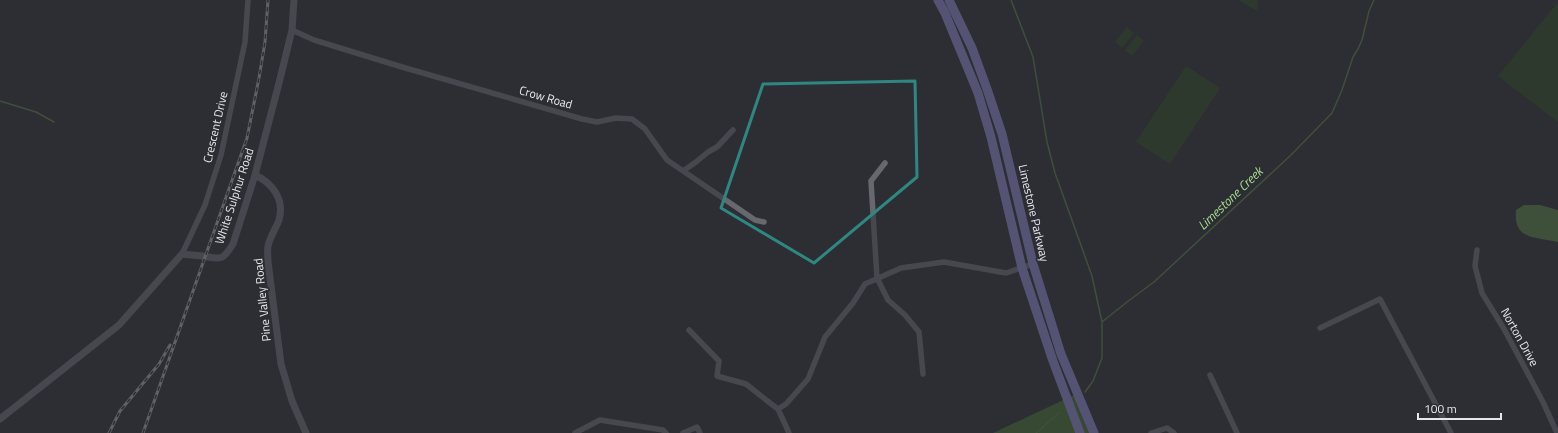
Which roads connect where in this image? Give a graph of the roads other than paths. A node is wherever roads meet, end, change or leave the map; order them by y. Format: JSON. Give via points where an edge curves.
{"nodes":[{"id":1,"x":248,"y":0,"type":"edge"},
{"id":2,"x":294,"y":0,"type":"edge"},
{"id":3,"x":938,"y":0,"type":"edge"},
{"id":4,"x":949,"y":0,"type":"edge"},
{"id":5,"x":292,"y":30,"type":"junction"},
{"id":6,"x":733,"y":130,"type":"dead end"},
{"id":7,"x":885,"y":163,"type":"dead end"},
{"id":8,"x":682,"y":171,"type":"junction"},
{"id":9,"x":255,"y":175,"type":"junction"},
{"id":10,"x":764,"y":222,"type":"dead end"},
{"id":11,"x":1477,"y":250,"type":"dead end"},
{"id":12,"x":182,"y":254,"type":"junction"},
{"id":13,"x":1033,"y":264,"type":"junction"},
{"id":14,"x":1022,"y":268,"type":"junction"},
{"id":15,"x":877,"y":278,"type":"junction"},
{"id":16,"x":1320,"y":328,"type":"dead end"},
{"id":17,"x":689,"y":330,"type":"dead end"},
{"id":18,"x":924,"y":374,"type":"dead end"},
{"id":19,"x":1210,"y":375,"type":"dead end"},
{"id":20,"x":778,"y":409,"type":"junction"},
{"id":21,"x":0,"y":419,"type":"edge"},
{"id":22,"x":306,"y":433,"type":"edge"},
{"id":23,"x":575,"y":433,"type":"edge"},
{"id":24,"x":666,"y":433,"type":"edge"},
{"id":25,"x":683,"y":433,"type":"edge"},
{"id":26,"x":700,"y":433,"type":"edge"},
{"id":27,"x":789,"y":433,"type":"edge"},
{"id":28,"x":1080,"y":433,"type":"edge"},
{"id":29,"x":1094,"y":433,"type":"edge"},
{"id":30,"x":1151,"y":433,"type":"edge"},
{"id":31,"x":1174,"y":433,"type":"edge"},
{"id":32,"x":1237,"y":433,"type":"edge"},
{"id":33,"x":1451,"y":433,"type":"edge"},
{"id":34,"x":1556,"y":433,"type":"edge"}],
"edges":[{"from":1,"to":12,"type":"street","name":"Crescent Drive","via":[[245,42],[221,155],[206,205]]},
{"from":2,"to":5,"type":"street","name":"White Sulphur Road"},
{"from":3,"to":14,"type":"main road","name":"Limestone Parkway","via":[[946,13],[981,105]]},
{"from":4,"to":13,"type":"main road","name":"Limestone Parkway","via":[[972,48],[1000,126]]},
{"from":5,"to":8,"type":"street","name":"Crow Road","via":[[314,40],[582,119],[597,122],[616,118],[632,119],[645,129],[667,160]]},
{"from":5,"to":9,"type":"street","name":"White Sulphur Road"},
{"from":6,"to":8,"type":"street","via":[[717,147]]},
{"from":7,"to":15,"type":"street","via":[[871,181]]},
{"from":8,"to":10,"type":"street","name":"Crow Road","via":[[755,220]]},
{"from":9,"to":12,"type":"street","name":"White Sulphur Road","via":[[233,244],[228,252],[223,257],[214,259]]},
{"from":9,"to":22,"type":"street","name":"Pine Valley Road","via":[[265,180],[280,200],[279,219],[268,247],[268,262],[280,364]]},
{"from":11,"to":34,"type":"street","name":"Norton Drive","via":[[1475,266],[1482,293],[1543,402]]},
{"from":12,"to":21,"type":"street","via":[[119,325]]},
{"from":13,"to":14,"type":"street"},
{"from":13,"to":29,"type":"main road","name":"Limestone Parkway","via":[[1061,354]]},
{"from":14,"to":15,"type":"street","via":[[1006,273],[944,262],[901,268]]},
{"from":14,"to":28,"type":"main road","name":"Limestone Parkway"},
{"from":15,"to":18,"type":"street","via":[[888,300],[919,332]]},
{"from":15,"to":20,"type":"street","via":[[865,284],[825,337],[808,379],[786,404]]},
{"from":16,"to":33,"type":"street","via":[[1380,299]]},
{"from":17,"to":20,"type":"street","via":[[719,362],[717,376],[746,384]]},
{"from":19,"to":32,"type":"street"},
{"from":20,"to":27,"type":"street"},
{"from":23,"to":24,"type":"street","via":[[600,420],[663,430]]},
{"from":25,"to":26,"type":"street","via":[[697,427]]},
{"from":30,"to":31,"type":"street","via":[[1167,428]]}]}
